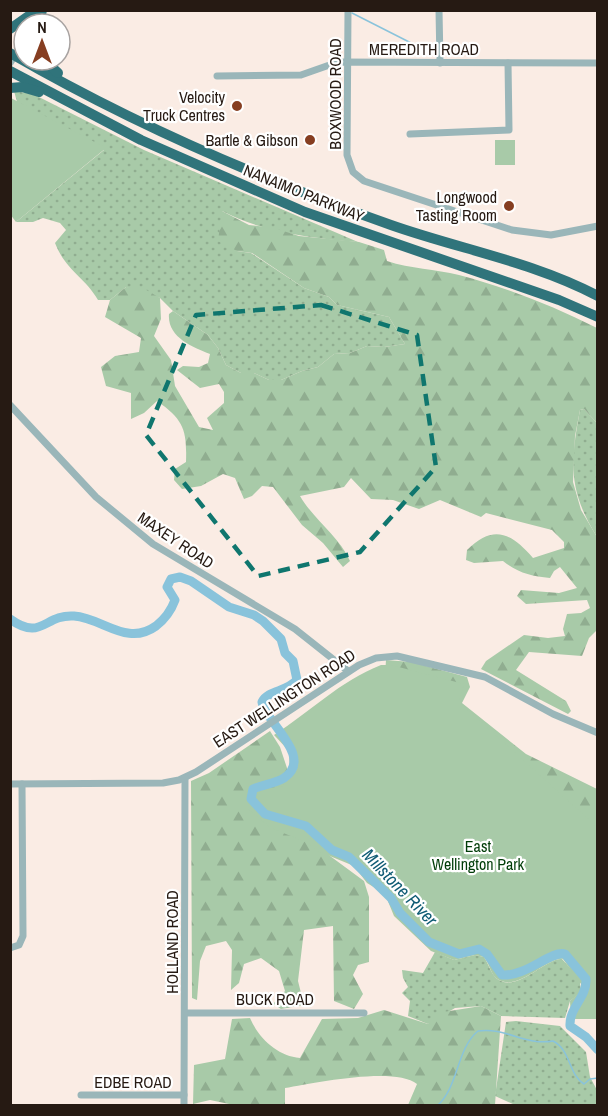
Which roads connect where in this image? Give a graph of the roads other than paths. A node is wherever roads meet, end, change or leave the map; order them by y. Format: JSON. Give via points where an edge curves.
{"nodes":[{"id":1,"x":40,"y":10,"type":"edge"},
{"id":2,"x":348,"y":10,"type":"edge"},
{"id":3,"x":439,"y":10,"type":"edge"},
{"id":4,"x":10,"y":29,"type":"edge"},
{"id":5,"x":348,"y":62,"type":"junction"},
{"id":6,"x":440,"y":63,"type":"junction"},
{"id":7,"x":508,"y":63,"type":"junction"},
{"id":8,"x":597,"y":63,"type":"edge"},
{"id":9,"x":10,"y":71,"type":"edge"},
{"id":10,"x":42,"y":72,"type":"edge"},
{"id":11,"x":57,"y":72,"type":"edge"},
{"id":12,"x":217,"y":76,"type":"dead end"},
{"id":13,"x":10,"y":88,"type":"edge"},
{"id":14,"x":410,"y":134,"type":"dead end"},
{"id":15,"x":196,"y":147,"type":"junction"},
{"id":16,"x":179,"y":157,"type":"junction"},
{"id":17,"x":597,"y":226,"type":"edge"},
{"id":18,"x":597,"y":296,"type":"edge"},
{"id":19,"x":597,"y":317,"type":"edge"},
{"id":20,"x":10,"y":405,"type":"edge"},
{"id":21,"x":348,"y":671,"type":"junction"},
{"id":22,"x":597,"y":733,"type":"edge"},
{"id":23,"x":185,"y":778,"type":"junction"},
{"id":24,"x":10,"y":784,"type":"edge"},
{"id":25,"x":22,"y":784,"type":"junction"},
{"id":26,"x":10,"y":948,"type":"edge"},
{"id":27,"x":186,"y":1013,"type":"junction"},
{"id":28,"x":364,"y":1013,"type":"dead end"},
{"id":29,"x":81,"y":1095,"type":"dead end"},
{"id":30,"x":184,"y":1095,"type":"junction"},
{"id":31,"x":184,"y":1106,"type":"edge"}],
"edges":[{"from":1,"to":4,"type":"highway"},
{"from":2,"to":5,"type":"street","name":"BOXWOOD ROAD"},
{"from":3,"to":6,"type":"street"},
{"from":5,"to":6,"type":"street","name":"MEREDITH ROAD"},
{"from":5,"to":12,"type":"street","name":"MEREDITH ROAD","via":[[301,75]]},
{"from":5,"to":17,"type":"street","name":"BOXWOOD ROAD","via":[[347,155],[357,177],[512,230],[551,235]]},
{"from":6,"to":7,"type":"street","name":"MEREDITH ROAD"},
{"from":7,"to":8,"type":"street","name":"MEREDITH ROAD"},
{"from":7,"to":14,"type":"street","via":[[509,130]]},
{"from":9,"to":16,"type":"highway","name":"NANAIMO PARKWAY"},
{"from":10,"to":15,"type":"highway","name":"NANAIMO PARKWAY"},
{"from":11,"to":15,"type":"highway"},
{"from":13,"to":16,"type":"highway","via":[[32,89],[152,149]]},
{"from":15,"to":18,"type":"highway","name":"NANAIMO PARKWAY","via":[[344,208],[537,271]]},
{"from":16,"to":19,"type":"highway","name":"NANAIMO PARKWAY","via":[[305,212],[559,300]]},
{"from":20,"to":21,"type":"street","name":"MAXEY ROAD","via":[[96,497],[153,544],[295,629]]},
{"from":21,"to":22,"type":"street","name":"EAST WELLINGTON ROAD","via":[[376,658],[397,656],[479,675]]},
{"from":21,"to":23,"type":"street","name":"EAST WELLINGTON ROAD"},
{"from":23,"to":25,"type":"street","name":"EAST WELLINGTON ROAD","via":[[168,783]]},
{"from":23,"to":27,"type":"street","name":"HOLLAND ROAD"},
{"from":24,"to":25,"type":"street","name":"EAST WELLINGTON ROAD"},
{"from":25,"to":26,"type":"street","via":[[23,936],[19,945]]},
{"from":27,"to":28,"type":"street","name":"BUCK ROAD"},
{"from":27,"to":30,"type":"street","name":"HOLLAND ROAD"},
{"from":29,"to":30,"type":"street","name":"EDBE ROAD"},
{"from":30,"to":31,"type":"street","name":"HOLLAND ROAD"}]}
